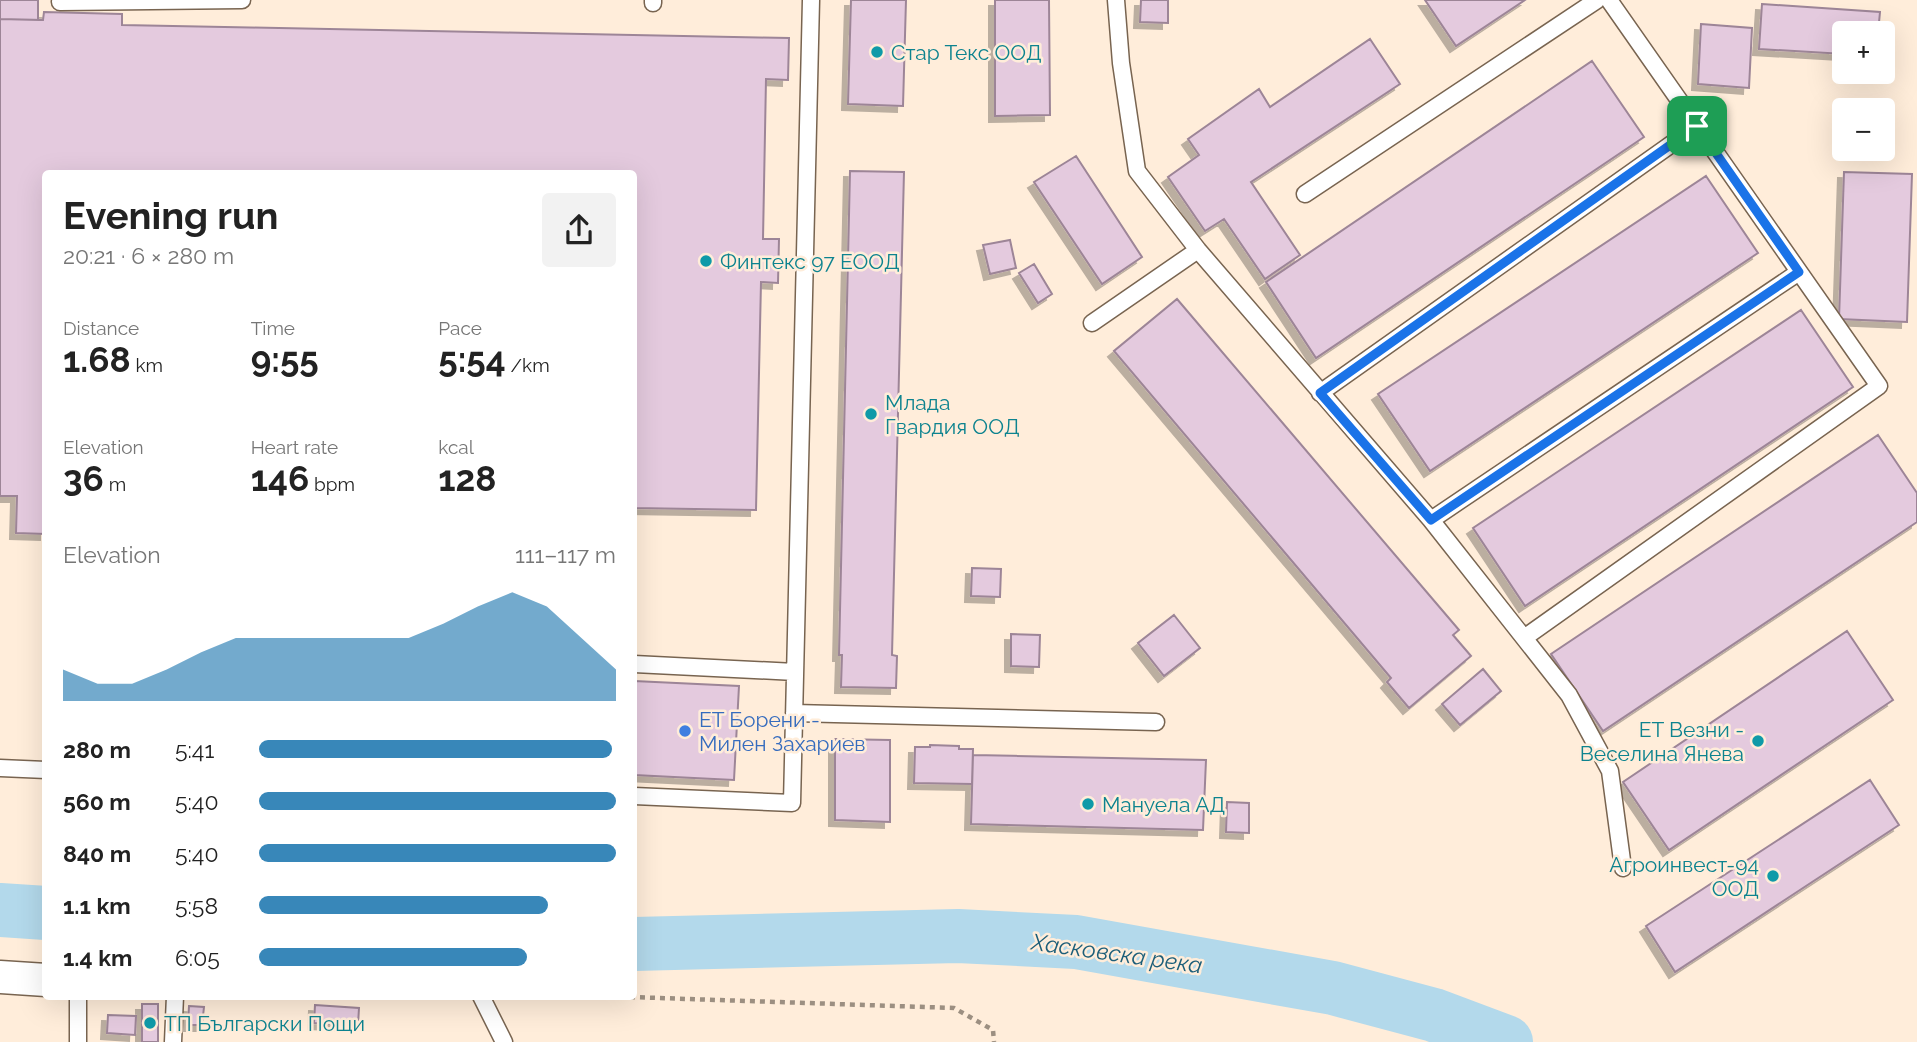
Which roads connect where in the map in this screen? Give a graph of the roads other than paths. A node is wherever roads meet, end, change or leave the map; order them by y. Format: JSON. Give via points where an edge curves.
{"nodes":[{"id":1,"x":242,"y":0,"type":"edge"},
{"id":2,"x":811,"y":0,"type":"edge"},
{"id":3,"x":1116,"y":0,"type":"edge"},
{"id":4,"x":1597,"y":0,"type":"edge"},
{"id":5,"x":1609,"y":0,"type":"edge"},
{"id":6,"x":60,"y":2,"type":"dead end"},
{"id":7,"x":1697,"y":126,"type":"junction"},
{"id":8,"x":1305,"y":194,"type":"dead end"},
{"id":9,"x":1198,"y":250,"type":"junction"},
{"id":10,"x":1799,"y":272,"type":"junction"},
{"id":11,"x":1092,"y":323,"type":"dead end"},
{"id":12,"x":1320,"y":393,"type":"junction"},
{"id":13,"x":1431,"y":520,"type":"junction"},
{"id":14,"x":1524,"y":638,"type":"junction"},
{"id":15,"x":637,"y":664,"type":"edge"},
{"id":16,"x":795,"y":672,"type":"junction"},
{"id":17,"x":794,"y":713,"type":"junction"},
{"id":18,"x":1156,"y":722,"type":"dead end"},
{"id":19,"x":0,"y":768,"type":"edge"},
{"id":20,"x":42,"y":770,"type":"edge"},
{"id":21,"x":637,"y":796,"type":"edge"},
{"id":22,"x":1623,"y":868,"type":"dead end"},
{"id":23,"x":0,"y":977,"type":"edge"},
{"id":24,"x":42,"y":980,"type":"edge"},
{"id":25,"x":78,"y":1000,"type":"edge"},
{"id":26,"x":175,"y":1000,"type":"edge"},
{"id":27,"x":483,"y":1000,"type":"edge"},
{"id":28,"x":78,"y":1042,"type":"edge"},
{"id":29,"x":173,"y":1042,"type":"edge"},
{"id":30,"x":505,"y":1042,"type":"edge"}],
"edges":[{"from":1,"to":6,"type":"lane"},
{"from":2,"to":16,"type":"lane"},
{"from":3,"to":9,"type":"lane","via":[[1138,171]]},
{"from":4,"to":8,"type":"lane"},
{"from":5,"to":7,"type":"lane"},
{"from":7,"to":10,"type":"lane"},
{"from":7,"to":12,"type":"lane"},
{"from":9,"to":11,"type":"lane"},
{"from":9,"to":12,"type":"lane"},
{"from":10,"to":13,"type":"lane"},
{"from":10,"to":14,"type":"lane","via":[[1878,386]]},
{"from":12,"to":13,"type":"lane"},
{"from":13,"to":14,"type":"lane"},
{"from":14,"to":22,"type":"lane","via":[[1569,695],[1610,771]]},
{"from":15,"to":16,"type":"lane"},
{"from":16,"to":17,"type":"lane"},
{"from":17,"to":18,"type":"lane"},
{"from":17,"to":21,"type":"lane","via":[[792,803]]},
{"from":19,"to":20,"type":"lane"},
{"from":23,"to":24,"type":"street"},
{"from":25,"to":28,"type":"lane"},
{"from":26,"to":29,"type":"lane"},
{"from":27,"to":30,"type":"lane"}]}
